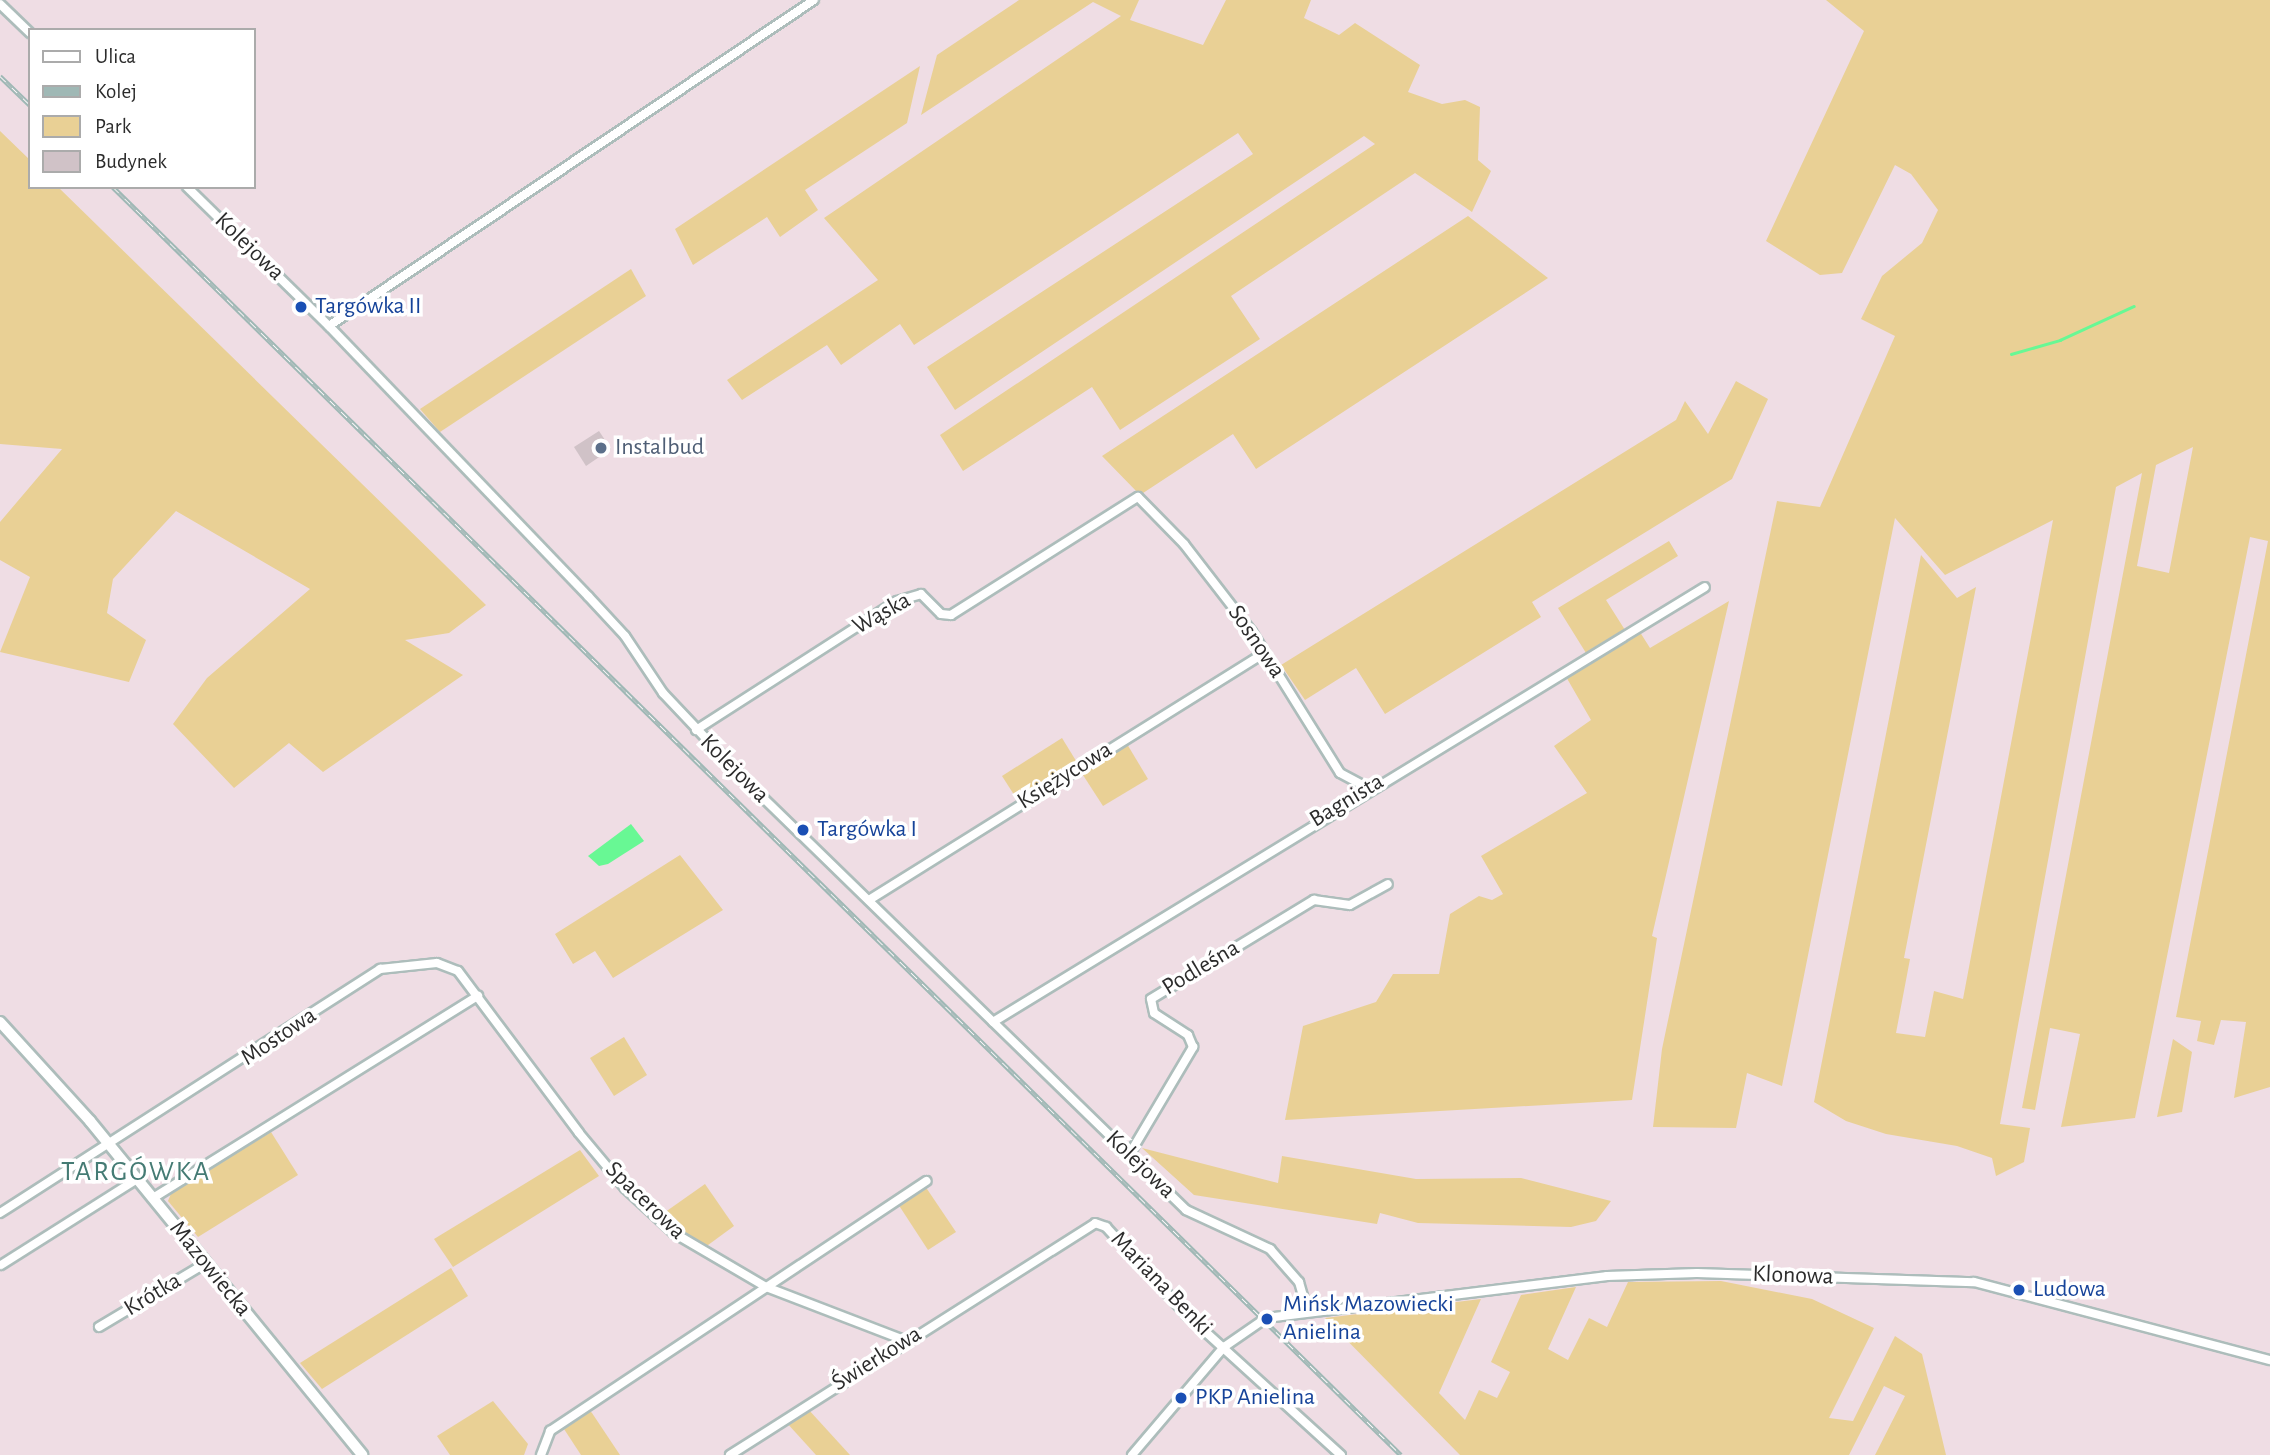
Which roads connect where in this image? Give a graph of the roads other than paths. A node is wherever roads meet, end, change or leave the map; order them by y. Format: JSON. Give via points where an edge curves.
{"nodes":[{"id":1,"x":814,"y":0,"type":"edge"},
{"id":2,"x":0,"y":4,"type":"edge"},
{"id":3,"x":28,"y":31,"type":"edge"},
{"id":4,"x":189,"y":189,"type":"edge"},
{"id":5,"x":329,"y":326,"type":"junction"},
{"id":6,"x":1138,"y":498,"type":"joint"},
{"id":7,"x":1704,"y":587,"type":"dead end"},
{"id":8,"x":1263,"y":654,"type":"junction"},
{"id":9,"x":696,"y":730,"type":"junction"},
{"id":10,"x":1368,"y":788,"type":"junction"},
{"id":11,"x":1388,"y":884,"type":"dead end"},
{"id":12,"x":869,"y":900,"type":"junction"},
{"id":13,"x":458,"y":971,"type":"joint"},
{"id":14,"x":478,"y":996,"type":"junction"},
{"id":15,"x":0,"y":1022,"type":"edge"},
{"id":16,"x":993,"y":1022,"type":"junction"},
{"id":17,"x":109,"y":1144,"type":"junction"},
{"id":18,"x":1129,"y":1155,"type":"junction"},
{"id":19,"x":137,"y":1179,"type":"junction"},
{"id":20,"x":926,"y":1181,"type":"dead end"},
{"id":21,"x":153,"y":1198,"type":"junction"},
{"id":22,"x":0,"y":1213,"type":"edge"},
{"id":23,"x":206,"y":1263,"type":"junction"},
{"id":24,"x":1024,"y":1263,"type":"joint"},
{"id":25,"x":1,"y":1265,"type":"edge"},
{"id":26,"x":766,"y":1287,"type":"junction"},
{"id":27,"x":1307,"y":1310,"type":"junction"},
{"id":28,"x":99,"y":1327,"type":"dead end"},
{"id":29,"x":904,"y":1340,"type":"junction"},
{"id":30,"x":1224,"y":1347,"type":"junction"},
{"id":31,"x":2270,"y":1360,"type":"edge"},
{"id":32,"x":362,"y":1455,"type":"edge"},
{"id":33,"x":541,"y":1455,"type":"edge"},
{"id":34,"x":730,"y":1455,"type":"edge"},
{"id":35,"x":1132,"y":1455,"type":"edge"},
{"id":36,"x":1341,"y":1455,"type":"edge"}],
"edges":[{"from":1,"to":5,"type":"street"},
{"from":2,"to":3,"type":"street"},
{"from":4,"to":5,"type":"street","name":"Kolejowa"},
{"from":5,"to":9,"type":"street","name":"Kolejowa","via":[[625,636]]},
{"from":6,"to":8,"type":"street","name":"Sosnowa","via":[[1184,544]]},
{"from":6,"to":9,"type":"street","name":"Wąska","via":[[951,615],[941,614],[921,594],[897,601]]},
{"from":7,"to":10,"type":"street","name":"Bagnista"},
{"from":8,"to":10,"type":"street","name":"Sosnowa","via":[[1340,773]]},
{"from":8,"to":12,"type":"street","name":"Księżycowa"},
{"from":9,"to":12,"type":"street","name":"Kolejowa"},
{"from":10,"to":16,"type":"street","name":"Bagnista"},
{"from":11,"to":18,"type":"street","name":"Podleśna","via":[[1350,905],[1314,901],[1151,999],[1154,1013],[1192,1041],[1190,1058]]},
{"from":12,"to":16,"type":"street","name":"Kolejowa"},
{"from":13,"to":14,"type":"street","name":"Spacerowa"},
{"from":13,"to":17,"type":"street","name":"Mostowa","via":[[437,962],[380,969]]},
{"from":14,"to":21,"type":"street"},
{"from":14,"to":26,"type":"street","name":"Spacerowa","via":[[625,1188],[694,1247]]},
{"from":15,"to":17,"type":"street","name":"Mazowiecka"},
{"from":16,"to":18,"type":"street","name":"Kolejowa"},
{"from":17,"to":19,"type":"street","name":"Mazowiecka"},
{"from":17,"to":22,"type":"street","name":"Mostowa"},
{"from":18,"to":27,"type":"street","name":"Kolejowa","via":[[1196,1217],[1270,1249],[1299,1282]]},
{"from":19,"to":21,"type":"street","name":"Mazowiecka"},
{"from":19,"to":25,"type":"street"},
{"from":20,"to":26,"type":"street"},
{"from":21,"to":23,"type":"street","name":"Mazowiecka"},
{"from":23,"to":28,"type":"street","name":"Krótka"},
{"from":23,"to":32,"type":"street","name":"Mazowiecka"},
{"from":24,"to":29,"type":"street","name":"Świerkowa"},
{"from":24,"to":30,"type":"street","name":"Mariana Benki","via":[[1089,1224],[1101,1224]]},
{"from":26,"to":29,"type":"street","name":"Spacerowa"},
{"from":26,"to":33,"type":"street","via":[[550,1432]]},
{"from":27,"to":30,"type":"street","name":"Klonowa","via":[[1266,1318]]},
{"from":27,"to":31,"type":"street","name":"Klonowa","via":[[1638,1273],[1974,1282]]},
{"from":29,"to":34,"type":"street","name":"Świerkowa"},
{"from":30,"to":35,"type":"street","name":"Klonowa"},
{"from":30,"to":36,"type":"street","name":"Mariana Benki"}]}
